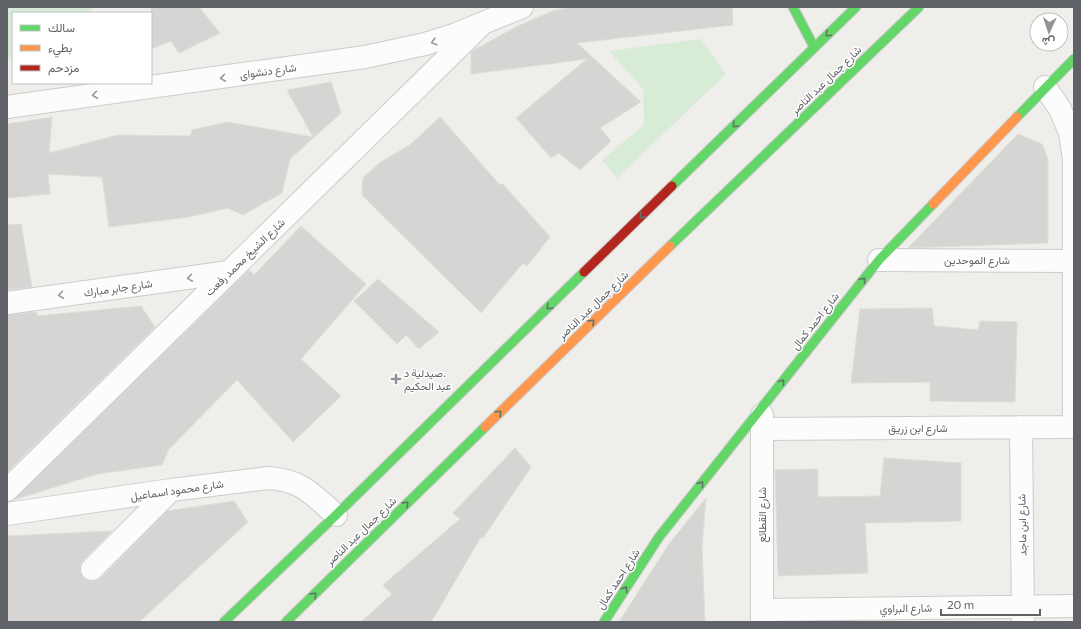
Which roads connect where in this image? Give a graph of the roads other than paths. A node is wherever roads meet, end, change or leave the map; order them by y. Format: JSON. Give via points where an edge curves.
{"nodes":[{"id":1,"x":522,"y":7,"type":"edge"},
{"id":2,"x":793,"y":7,"type":"edge"},
{"id":3,"x":856,"y":7,"type":"edge"},
{"id":4,"x":919,"y":7,"type":"edge"},
{"id":5,"x":482,"y":24,"type":"junction"},
{"id":6,"x":814,"y":47,"type":"junction"},
{"id":7,"x":1074,"y":59,"type":"edge"},
{"id":8,"x":1045,"y":87,"type":"junction"},
{"id":9,"x":7,"y":107,"type":"edge"},
{"id":10,"x":879,"y":260,"type":"junction"},
{"id":11,"x":1074,"y":261,"type":"edge"},
{"id":12,"x":229,"y":272,"type":"junction"},
{"id":13,"x":7,"y":303,"type":"edge"},
{"id":14,"x":762,"y":408,"type":"junction"},
{"id":15,"x":1021,"y":428,"type":"junction"},
{"id":16,"x":1074,"y":428,"type":"edge"},
{"id":17,"x":762,"y":429,"type":"junction"},
{"id":18,"x":7,"y":490,"type":"edge"},
{"id":19,"x":171,"y":490,"type":"junction"},
{"id":20,"x":7,"y":514,"type":"edge"},
{"id":21,"x":336,"y":515,"type":"junction"},
{"id":22,"x":92,"y":570,"type":"dead end"},
{"id":23,"x":1074,"y":606,"type":"edge"},
{"id":24,"x":1023,"y":614,"type":"edge"},
{"id":25,"x":762,"y":616,"type":"edge"},
{"id":26,"x":224,"y":622,"type":"edge"},
{"id":27,"x":286,"y":622,"type":"edge"},
{"id":28,"x":604,"y":622,"type":"edge"}],
"edges":[{"from":1,"to":5,"type":"street","name":"شارع دنشواى"},
{"from":2,"to":6,"type":"main road"},
{"from":3,"to":6,"type":"main road","one_way":true},
{"from":27,"to":4,"type":"main road","name":"شارع جمال عبد الناصر","one_way":true},
{"from":5,"to":9,"type":"street","name":"شارع دنشواى","one_way":true,"via":[[425,44],[365,57]]},
{"from":5,"to":12,"type":"street","name":"شارع الشيخ محمد رفعت"},
{"from":6,"to":21,"type":"main road","one_way":true},
{"from":7,"to":8,"type":"main road","name":"شارع احمد كمال"},
{"from":8,"to":10,"type":"main road","name":"شارع احمد كمال"},
{"from":8,"to":11,"type":"street","via":[[1060,109],[1070,133],[1074,159]]},
{"from":10,"to":11,"type":"street","name":"شارع الموحدين"},
{"from":14,"to":10,"type":"main road","name":"شارع احمد كمال","one_way":true},
{"from":11,"to":16,"type":"street"},
{"from":12,"to":13,"type":"street","name":"شارع جابر مبارك","one_way":true},
{"from":12,"to":18,"type":"street","name":"شارع الشيخ محمد رفعت"},
{"from":14,"to":17,"type":"street","name":"شارع القطائع"},
{"from":28,"to":14,"type":"main road","name":"شارع احمد كمال","one_way":true,"via":[[659,537]]},
{"from":15,"to":16,"type":"street","name":"شارع ابن زريق"},
{"from":15,"to":17,"type":"street","name":"شارع ابن زريق"},
{"from":15,"to":24,"type":"street","name":"شارع ابن ماجد"},
{"from":17,"to":25,"type":"street","name":"شارع القطائع"},
{"from":19,"to":20,"type":"street","name":"شارع محمود اسماعيل"},
{"from":19,"to":21,"type":"street","name":"شارع محمود اسماعيل","via":[[254,479],[281,479],[305,488]]},
{"from":19,"to":22,"type":"street"},
{"from":21,"to":26,"type":"main road"},
{"from":23,"to":24,"type":"street","name":"شارع البراوي"},
{"from":24,"to":25,"type":"street","name":"شارع البراوي"}]}
